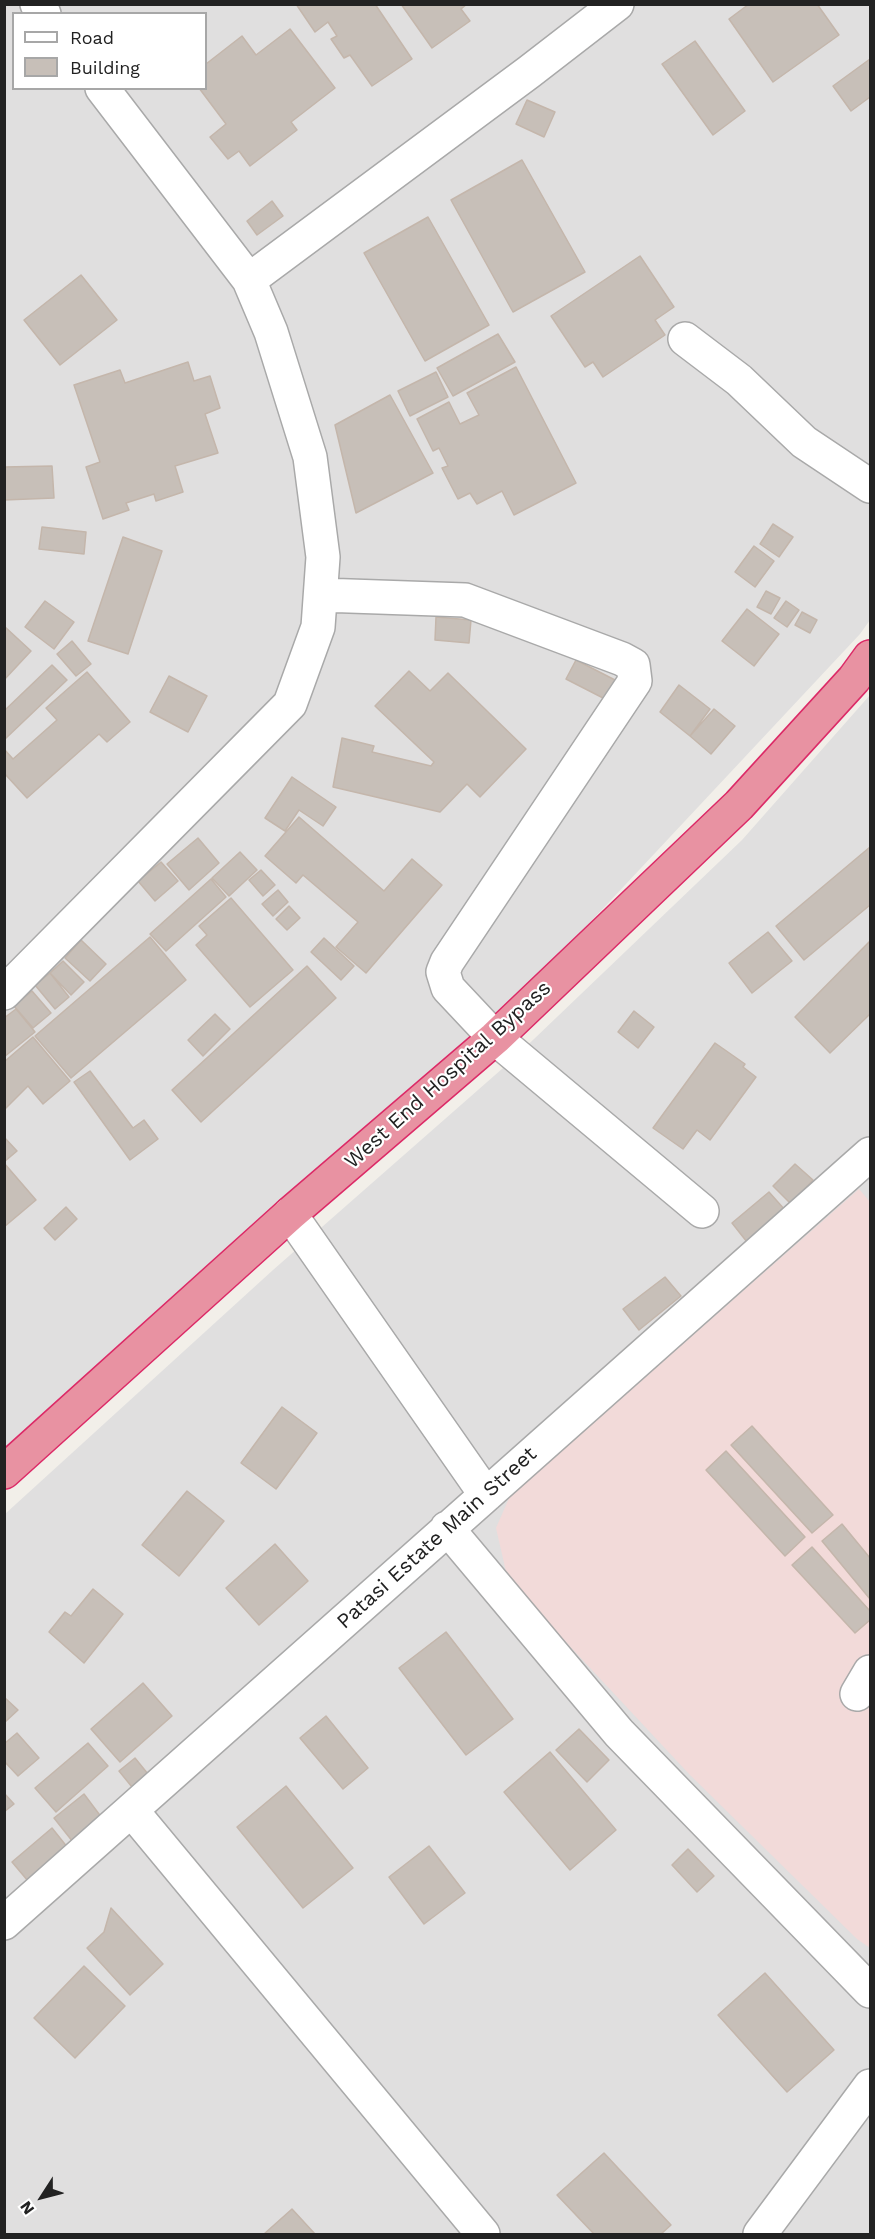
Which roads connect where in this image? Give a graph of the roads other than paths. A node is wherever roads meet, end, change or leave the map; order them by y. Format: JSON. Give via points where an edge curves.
{"nodes":[{"id":1,"x":616,"y":4,"type":"edge"},
{"id":2,"x":104,"y":90,"type":"edge"},
{"id":3,"x":249,"y":280,"type":"junction"},
{"id":4,"x":685,"y":339,"type":"dead end"},
{"id":5,"x":870,"y":486,"type":"edge"},
{"id":6,"x":321,"y":595,"type":"junction"},
{"id":7,"x":870,"y":657,"type":"edge"},
{"id":8,"x":4,"y":993,"type":"edge"},
{"id":9,"x":495,"y":1038,"type":"junction"},
{"id":10,"x":870,"y":1154,"type":"edge"},
{"id":11,"x":702,"y":1211,"type":"dead end"},
{"id":12,"x":290,"y":1214,"type":"junction"},
{"id":13,"x":4,"y":1472,"type":"edge"},
{"id":14,"x":486,"y":1495,"type":"junction"},
{"id":15,"x":447,"y":1528,"type":"junction"},
{"id":16,"x":132,"y":1811,"type":"junction"},
{"id":17,"x":4,"y":1923,"type":"edge"},
{"id":18,"x":870,"y":1991,"type":"edge"},
{"id":19,"x":870,"y":2086,"type":"edge"},
{"id":20,"x":475,"y":2232,"type":"edge"},
{"id":21,"x":760,"y":2235,"type":"edge"}],
"edges":[{"from":1,"to":3,"type":"street"},
{"from":2,"to":3,"type":"street"},
{"from":3,"to":6,"type":"street","via":[[271,332],[310,457],[323,557]]},
{"from":4,"to":5,"type":"street","via":[[739,380],[804,442]]},
{"from":6,"to":8,"type":"street","via":[[318,627],[290,704]]},
{"from":6,"to":9,"type":"street","via":[[465,600],[633,665],[635,681],[443,972],[448,988]]},
{"from":7,"to":9,"type":"highway","name":"West End Hospital Bypass","via":[[739,805]]},
{"from":9,"to":11,"type":"street"},
{"from":9,"to":12,"type":"highway","name":"West End Hospital Bypass"},
{"from":10,"to":14,"type":"street","name":"Patasi Estate Main Street"},
{"from":12,"to":13,"type":"highway","name":"West End Hospital Bypass"},
{"from":12,"to":14,"type":"street"},
{"from":14,"to":15,"type":"street","name":"Patasi Estate Main Street"},
{"from":15,"to":16,"type":"street","name":"Patasi Estate Main Street"},
{"from":15,"to":18,"type":"street","via":[[619,1732]]},
{"from":16,"to":17,"type":"street","name":"Patasi Estate Main Street"},
{"from":16,"to":20,"type":"street"},
{"from":19,"to":21,"type":"street"}]}
